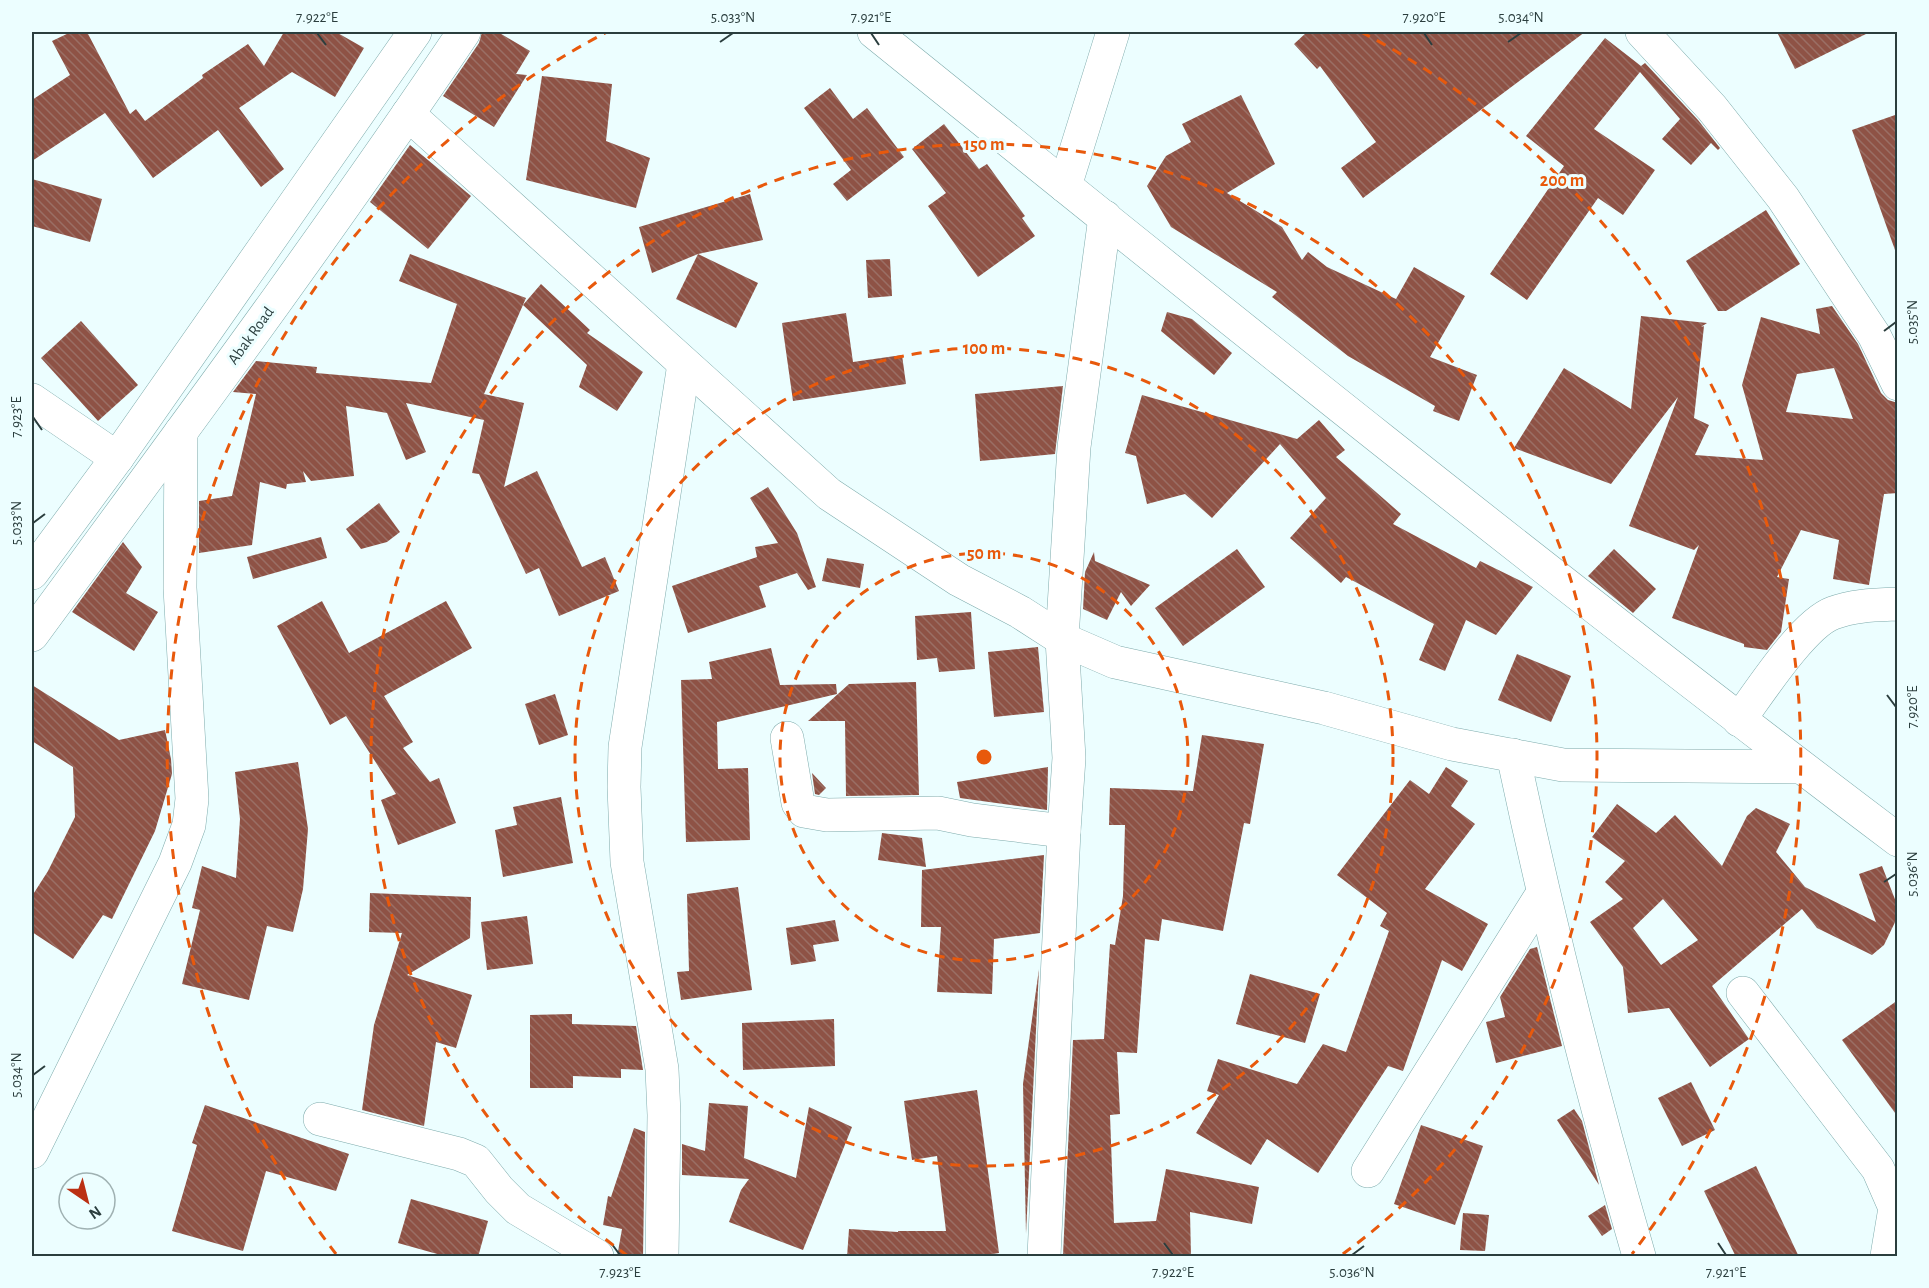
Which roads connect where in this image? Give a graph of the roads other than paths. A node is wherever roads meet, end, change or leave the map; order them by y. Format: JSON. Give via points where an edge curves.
{"nodes":[{"id":1,"x":415,"y":32,"type":"edge"},
{"id":2,"x":464,"y":32,"type":"edge"},
{"id":3,"x":874,"y":32,"type":"edge"},
{"id":4,"x":1113,"y":32,"type":"edge"},
{"id":5,"x":1642,"y":32,"type":"edge"},
{"id":6,"x":408,"y":114,"type":"junction"},
{"id":7,"x":1065,"y":186,"type":"junction"},
{"id":8,"x":1105,"y":217,"type":"junction"},
{"id":9,"x":684,"y":364,"type":"junction"},
{"id":10,"x":1898,"y":384,"type":"edge"},
{"id":11,"x":32,"y":400,"type":"edge"},
{"id":12,"x":181,"y":432,"type":"junction"},
{"id":13,"x":117,"y":458,"type":"junction"},
{"id":14,"x":32,"y":573,"type":"edge"},
{"id":15,"x":1898,"y":604,"type":"edge"},
{"id":16,"x":32,"y":635,"type":"edge"},
{"id":17,"x":1062,"y":639,"type":"junction"},
{"id":18,"x":1738,"y":720,"type":"junction"},
{"id":19,"x":786,"y":738,"type":"dead end"},
{"id":20,"x":1513,"y":755,"type":"junction"},
{"id":21,"x":1800,"y":767,"type":"junction"},
{"id":22,"x":1064,"y":831,"type":"junction"},
{"id":23,"x":1898,"y":840,"type":"edge"},
{"id":24,"x":1543,"y":893,"type":"junction"},
{"id":25,"x":1743,"y":993,"type":"dead end"},
{"id":26,"x":320,"y":1119,"type":"dead end"},
{"id":27,"x":32,"y":1152,"type":"edge"},
{"id":28,"x":1368,"y":1171,"type":"dead end"},
{"id":29,"x":597,"y":1257,"type":"edge"},
{"id":30,"x":662,"y":1257,"type":"edge"},
{"id":31,"x":1044,"y":1257,"type":"edge"},
{"id":32,"x":1639,"y":1257,"type":"edge"},
{"id":33,"x":1887,"y":1257,"type":"edge"}],
"edges":[{"from":1,"to":13,"type":"main road"},
{"from":2,"to":6,"type":"main road","name":"Abak Road"},
{"from":3,"to":7,"type":"main road"},
{"from":4,"to":7,"type":"main road"},
{"from":5,"to":10,"type":"main road","via":[[1712,108],[1783,198],[1874,335]]},
{"from":6,"to":9,"type":"main road"},
{"from":6,"to":12,"type":"main road","name":"Abak Road"},
{"from":7,"to":8,"type":"main road"},
{"from":8,"to":17,"type":"main road","via":[[1074,447]]},
{"from":8,"to":18,"type":"main road"},
{"from":9,"to":17,"type":"main road","via":[[829,494],[960,580]]},
{"from":9,"to":30,"type":"main road","via":[[625,747],[624,787],[627,862],[662,1069]]},
{"from":11,"to":13,"type":"main road"},
{"from":12,"to":16,"type":"main road","name":"Abak Road"},
{"from":12,"to":27,"type":"main road","via":[[180,588],[192,799],[189,825],[176,863]]},
{"from":13,"to":14,"type":"main road"},
{"from":15,"to":18,"type":"main road","via":[[1860,606],[1831,613],[1807,630]]},
{"from":17,"to":20,"type":"main road","via":[[1115,662],[1324,708],[1452,744]]},
{"from":17,"to":22,"type":"main road","via":[[1069,758]]},
{"from":18,"to":21,"type":"main road"},
{"from":19,"to":22,"type":"main road","via":[[798,803],[804,811],[827,815],[938,813]]},
{"from":20,"to":21,"type":"main road","via":[[1563,765]]},
{"from":20,"to":24,"type":"main road"},
{"from":21,"to":23,"type":"main road"},
{"from":22,"to":31,"type":"main road"},
{"from":24,"to":28,"type":"main road"},
{"from":24,"to":32,"type":"main road"},
{"from":25,"to":33,"type":"main road","via":[[1878,1169],[1895,1208]]},
{"from":26,"to":29,"type":"main road","via":[[476,1161],[518,1209]]}]}
